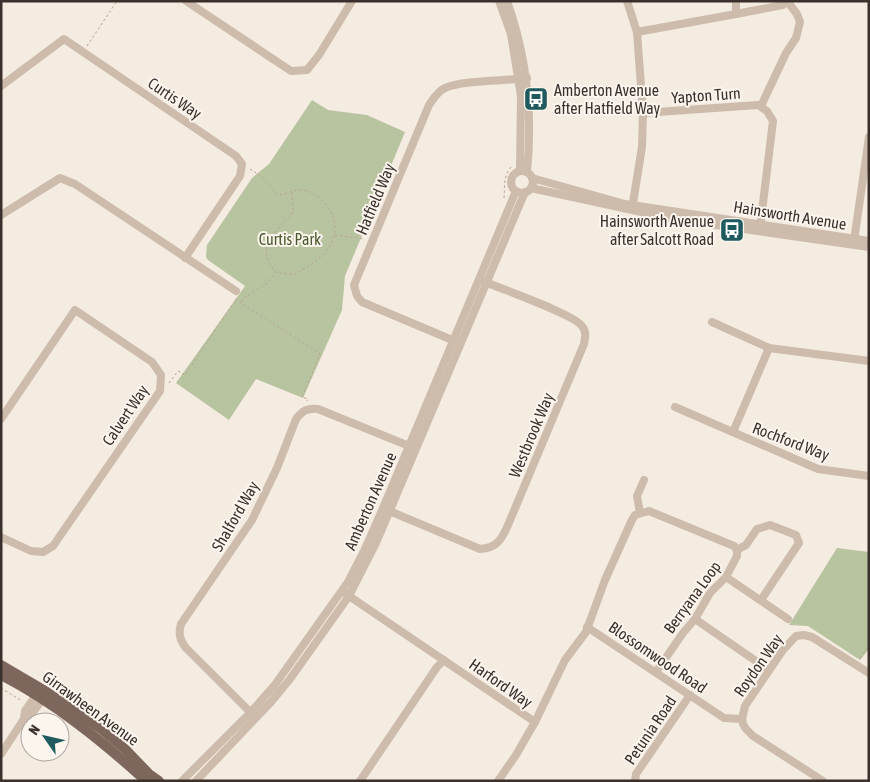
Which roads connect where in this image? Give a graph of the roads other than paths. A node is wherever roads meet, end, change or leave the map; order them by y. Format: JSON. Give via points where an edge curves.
{"nodes":[{"id":1,"x":186,"y":1,"type":"edge"},
{"id":2,"x":352,"y":1,"type":"edge"},
{"id":3,"x":499,"y":1,"type":"edge"},
{"id":4,"x":507,"y":1,"type":"edge"},
{"id":5,"x":627,"y":1,"type":"edge"},
{"id":6,"x":736,"y":1,"type":"edge"},
{"id":7,"x":787,"y":1,"type":"edge"},
{"id":8,"x":736,"y":14,"type":"junction"},
{"id":9,"x":636,"y":32,"type":"junction"},
{"id":10,"x":523,"y":78,"type":"junction"},
{"id":11,"x":1,"y":86,"type":"edge"},
{"id":12,"x":761,"y":106,"type":"junction"},
{"id":13,"x":643,"y":113,"type":"junction"},
{"id":14,"x":869,"y":137,"type":"edge"},
{"id":15,"x":527,"y":173,"type":"junction"},
{"id":16,"x":528,"y":190,"type":"junction"},
{"id":17,"x":516,"y":191,"type":"junction"},
{"id":18,"x":632,"y":208,"type":"junction"},
{"id":19,"x":1,"y":214,"type":"edge"},
{"id":20,"x":760,"y":227,"type":"junction"},
{"id":21,"x":869,"y":241,"type":"edge"},
{"id":22,"x":854,"y":242,"type":"junction"},
{"id":23,"x":869,"y":247,"type":"edge"},
{"id":24,"x":185,"y":258,"type":"junction"},
{"id":25,"x":483,"y":281,"type":"junction"},
{"id":26,"x":236,"y":291,"type":"road end"},
{"id":27,"x":712,"y":322,"type":"dead end"},
{"id":28,"x":457,"y":342,"type":"junction"},
{"id":29,"x":769,"y":348,"type":"junction"},
{"id":30,"x":869,"y":361,"type":"edge"},
{"id":31,"x":675,"y":407,"type":"dead end"},
{"id":32,"x":2,"y":416,"type":"edge"},
{"id":33,"x":733,"y":432,"type":"junction"},
{"id":34,"x":412,"y":447,"type":"junction"},
{"id":35,"x":869,"y":476,"type":"edge"},
{"id":36,"x":644,"y":480,"type":"dead end"},
{"id":37,"x":386,"y":510,"type":"junction"},
{"id":38,"x":640,"y":513,"type":"junction"},
{"id":39,"x":1,"y":537,"type":"edge"},
{"id":40,"x":737,"y":550,"type":"junction"},
{"id":41,"x":726,"y":577,"type":"junction"},
{"id":42,"x":345,"y":593,"type":"junction"},
{"id":43,"x":761,"y":600,"type":"junction"},
{"id":44,"x":695,"y":619,"type":"junction"},
{"id":45,"x":788,"y":619,"type":"dead end"},
{"id":46,"x":587,"y":627,"type":"junction"},
{"id":47,"x":444,"y":660,"type":"junction"},
{"id":48,"x":1,"y":665,"type":"edge"},
{"id":49,"x":769,"y":670,"type":"junction"},
{"id":50,"x":656,"y":672,"type":"junction"},
{"id":51,"x":869,"y":673,"type":"edge"},
{"id":52,"x":1,"y":675,"type":"edge"},
{"id":53,"x":41,"y":694,"type":"junction"},
{"id":54,"x":690,"y":695,"type":"junction"},
{"id":55,"x":25,"y":712,"type":"edge"},
{"id":56,"x":32,"y":712,"type":"edge"},
{"id":57,"x":254,"y":715,"type":"junction"},
{"id":58,"x":742,"y":719,"type":"junction"},
{"id":59,"x":535,"y":722,"type":"junction"},
{"id":60,"x":20,"y":725,"type":"edge"},
{"id":61,"x":1,"y":754,"type":"edge"},
{"id":62,"x":146,"y":781,"type":"edge"},
{"id":63,"x":159,"y":781,"type":"edge"},
{"id":64,"x":182,"y":781,"type":"edge"},
{"id":65,"x":196,"y":781,"type":"edge"},
{"id":66,"x":360,"y":781,"type":"edge"},
{"id":67,"x":498,"y":781,"type":"edge"},
{"id":68,"x":635,"y":781,"type":"edge"},
{"id":69,"x":823,"y":781,"type":"edge"}],
"edges":[{"from":1,"to":2,"type":"street","via":[[290,71],[307,70]]},
{"from":3,"to":10,"type":"street"},
{"from":4,"to":10,"type":"street","via":[[516,27]]},
{"from":5,"to":9,"type":"street"},
{"from":6,"to":8,"type":"street"},
{"from":7,"to":8,"type":"street","via":[[783,5]]},
{"from":7,"to":12,"type":"street","via":[[800,22],[796,38]]},
{"from":8,"to":9,"type":"street"},
{"from":9,"to":13,"type":"street"},
{"from":10,"to":15,"type":"street","via":[[529,98]]},
{"from":10,"to":28,"type":"street","name":"Hatfield Way","via":[[456,85],[444,88],[434,97],[354,285],[362,302]]},
{"from":11,"to":24,"type":"street","name":"Curtis Way","via":[[64,39],[236,156],[242,164],[240,176]]},
{"from":12,"to":13,"type":"street","name":"Yapton Turn"},
{"from":12,"to":20,"type":"street","name":"Yapton Turn","via":[[773,120]]},
{"from":13,"to":18,"type":"street","via":[[642,147]]},
{"from":14,"to":22,"type":"street"},
{"from":15,"to":16,"type":"street","name":"Amberton Avenue"},
{"from":15,"to":17,"type":"street","name":"Amberton Avenue","via":[[514,174],[511,179]]},
{"from":15,"to":18,"type":"street","name":"Hainsworth Avenue"},
{"from":16,"to":17,"type":"street","name":"Hainsworth Avenue"},
{"from":16,"to":18,"type":"street","name":"Hainsworth Avenue"},
{"from":16,"to":25,"type":"street","name":"Amberton Avenue"},
{"from":17,"to":25,"type":"street","name":"Amberton Avenue"},
{"from":18,"to":20,"type":"street","name":"Hainsworth Avenue","via":[[674,219]]},
{"from":19,"to":24,"type":"street","via":[[60,178],[75,184]]},
{"from":20,"to":22,"type":"street","name":"Hainsworth Avenue"},
{"from":21,"to":22,"type":"street","name":"Hainsworth Avenue"},
{"from":22,"to":23,"type":"street","name":"Hainsworth Avenue"},
{"from":24,"to":26,"type":"street"},
{"from":25,"to":28,"type":"street","name":"Amberton Avenue"},
{"from":25,"to":37,"type":"street","name":"Westbrook Way","via":[[570,317],[583,326],[586,334],[503,536],[490,548],[480,549]]},
{"from":27,"to":29,"type":"street"},
{"from":28,"to":34,"type":"street","name":"Amberton Avenue"},
{"from":29,"to":30,"type":"street"},
{"from":29,"to":33,"type":"street","name":"Rochford Way"},
{"from":31,"to":33,"type":"street","name":"Rochford Way"},
{"from":32,"to":39,"type":"street","name":"Calvert Way","via":[[75,310],[152,362],[161,375],[160,391],[53,546],[43,552],[31,551]]},
{"from":33,"to":35,"type":"street","name":"Rochford Way","via":[[818,470]]},
{"from":34,"to":37,"type":"street","name":"Amberton Avenue"},
{"from":34,"to":57,"type":"street","name":"Shalford Way","via":[[318,409],[308,408],[296,419],[252,520],[179,630],[186,648]]},
{"from":36,"to":38,"type":"street","via":[[637,496]]},
{"from":37,"to":42,"type":"street","name":"Amberton Avenue"},
{"from":38,"to":40,"type":"street","name":"Berryana Loop","via":[[649,511]]},
{"from":38,"to":46,"type":"street","via":[[631,522]]},
{"from":40,"to":41,"type":"street","name":"Berryana Loop"},
{"from":40,"to":43,"type":"street","via":[[746,545],[757,529],[770,525],[796,535],[799,544]]},
{"from":41,"to":43,"type":"street"},
{"from":41,"to":44,"type":"street","name":"Berryana Loop","via":[[710,593]]},
{"from":42,"to":47,"type":"street","name":"Harford Way"},
{"from":42,"to":57,"type":"street","name":"Amberton Avenue"},
{"from":43,"to":45,"type":"street"},
{"from":44,"to":49,"type":"street"},
{"from":44,"to":50,"type":"street","name":"Berryana Loop"},
{"from":46,"to":50,"type":"street","name":"Blossomwood Road"},
{"from":46,"to":59,"type":"street","via":[[565,660]]},
{"from":47,"to":59,"type":"street","name":"Harford Way"},
{"from":47,"to":66,"type":"street","name":"Harford Way"},
{"from":48,"to":53,"type":"main road","name":"Girrawheen Avenue"},
{"from":49,"to":51,"type":"street","name":"Roydon Way","via":[[790,640],[804,635]]},
{"from":49,"to":58,"type":"street","name":"Roydon Way","via":[[745,706]]},
{"from":50,"to":54,"type":"street","name":"Blossomwood Road"},
{"from":52,"to":53,"type":"main road","name":"Girrawheen Avenue"},
{"from":53,"to":55,"type":"street"},
{"from":53,"to":56,"type":"street"},
{"from":53,"to":62,"type":"main road","name":"Girrawheen Avenue"},
{"from":53,"to":63,"type":"main road","name":"Girrawheen Avenue","via":[[101,729]]},
{"from":54,"to":58,"type":"street","name":"Blossomwood Road","via":[[724,718]]},
{"from":54,"to":68,"type":"street","name":"Petunia Road","via":[[636,774]]},
{"from":57,"to":64,"type":"street","name":"Amberton Avenue"},
{"from":57,"to":65,"type":"street","name":"Amberton Avenue"},
{"from":58,"to":69,"type":"street","name":"Roydon Way","via":[[753,736]]},
{"from":59,"to":67,"type":"street","name":"Harford Way"},
{"from":60,"to":61,"type":"street"}]}
